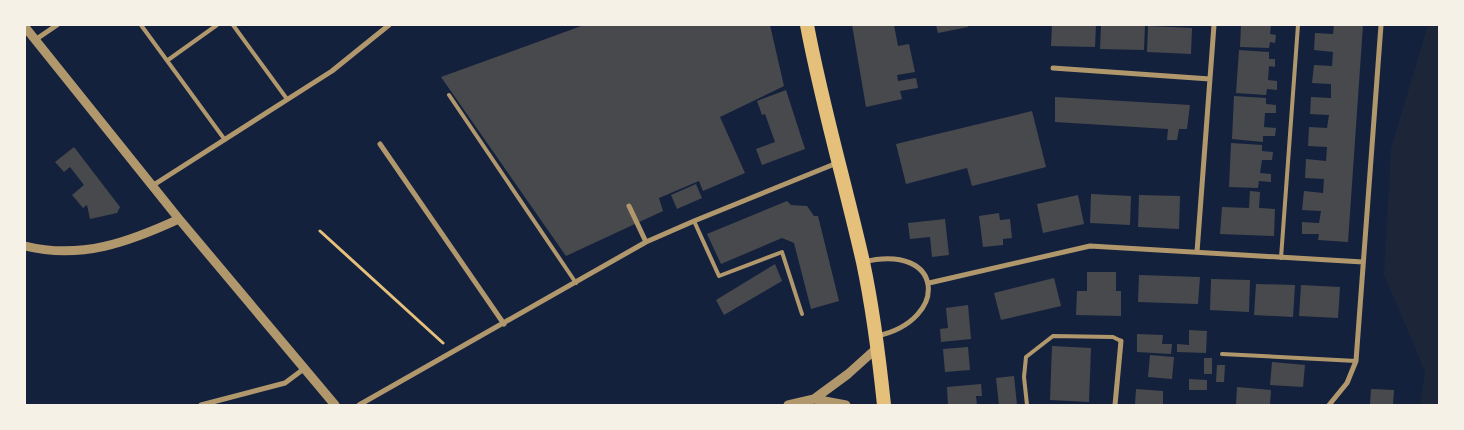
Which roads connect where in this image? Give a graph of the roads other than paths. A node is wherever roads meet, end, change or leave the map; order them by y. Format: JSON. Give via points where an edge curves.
{"nodes":[{"id":1,"x":57,"y":25,"type":"edge"},
{"id":2,"x":141,"y":25,"type":"edge"},
{"id":3,"x":217,"y":25,"type":"edge"},
{"id":4,"x":233,"y":25,"type":"edge"},
{"id":5,"x":389,"y":25,"type":"edge"},
{"id":6,"x":807,"y":25,"type":"edge"},
{"id":7,"x":1214,"y":25,"type":"edge"},
{"id":8,"x":1298,"y":25,"type":"edge"},
{"id":9,"x":1380,"y":25,"type":"edge"},
{"id":10,"x":25,"y":27,"type":"edge"},
{"id":11,"x":35,"y":40,"type":"junction"},
{"id":12,"x":168,"y":60,"type":"junction"},
{"id":13,"x":1053,"y":68,"type":"dead end"},
{"id":14,"x":1210,"y":79,"type":"junction"},
{"id":15,"x":449,"y":95,"type":"dead end"},
{"id":16,"x":287,"y":100,"type":"junction"},
{"id":17,"x":225,"y":140,"type":"junction"},
{"id":18,"x":380,"y":144,"type":"dead end"},
{"id":19,"x":838,"y":163,"type":"junction"},
{"id":20,"x":152,"y":186,"type":"junction"},
{"id":21,"x":629,"y":206,"type":"dead end"},
{"id":22,"x":179,"y":219,"type":"junction"},
{"id":23,"x":694,"y":221,"type":"junction"},
{"id":24,"x":646,"y":242,"type":"junction"},
{"id":25,"x":25,"y":246,"type":"edge"},
{"id":26,"x":1197,"y":252,"type":"junction"},
{"id":27,"x":1280,"y":258,"type":"junction"},
{"id":28,"x":863,"y":262,"type":"junction"},
{"id":29,"x":1363,"y":262,"type":"junction"},
{"id":30,"x":929,"y":282,"type":"junction"},
{"id":31,"x":576,"y":283,"type":"junction"},
{"id":32,"x":802,"y":314,"type":"dead end"},
{"id":33,"x":504,"y":324,"type":"junction"},
{"id":34,"x":1121,"y":341,"type":"joint"},
{"id":35,"x":878,"y":342,"type":"junction"},
{"id":36,"x":1222,"y":354,"type":"dead end"},
{"id":37,"x":1356,"y":361,"type":"junction"},
{"id":38,"x":306,"y":367,"type":"junction"},
{"id":39,"x":814,"y":398,"type":"junction"},
{"id":40,"x":201,"y":405,"type":"edge"},
{"id":41,"x":336,"y":405,"type":"edge"},
{"id":42,"x":359,"y":405,"type":"edge"},
{"id":43,"x":788,"y":405,"type":"edge"},
{"id":44,"x":846,"y":405,"type":"edge"},
{"id":45,"x":884,"y":405,"type":"edge"},
{"id":46,"x":1027,"y":405,"type":"edge"},
{"id":47,"x":1115,"y":405,"type":"edge"},
{"id":48,"x":1329,"y":405,"type":"edge"}],
"edges":[{"from":1,"to":11,"type":"street"},
{"from":2,"to":12,"type":"lane"},
{"from":3,"to":12,"type":"lane"},
{"from":4,"to":16,"type":"lane"},
{"from":5,"to":16,"type":"street","via":[[332,71]]},
{"from":6,"to":19,"type":"highway"},
{"from":7,"to":14,"type":"street"},
{"from":8,"to":27,"type":"lane"},
{"from":9,"to":29,"type":"street"},
{"from":10,"to":11,"type":"street"},
{"from":11,"to":20,"type":"street"},
{"from":12,"to":17,"type":"lane"},
{"from":13,"to":14,"type":"street"},
{"from":14,"to":26,"type":"street"},
{"from":15,"to":31,"type":"lane"},
{"from":16,"to":17,"type":"street"},
{"from":17,"to":20,"type":"street"},
{"from":18,"to":33,"type":"street"},
{"from":19,"to":23,"type":"street"},
{"from":19,"to":28,"type":"highway"},
{"from":20,"to":22,"type":"street"},
{"from":21,"to":24,"type":"street"},
{"from":22,"to":25,"type":"street","via":[[146,235],[78,252]]},
{"from":22,"to":38,"type":"street"},
{"from":23,"to":24,"type":"street"},
{"from":23,"to":32,"type":"lane","via":[[719,276],[782,252]]},
{"from":24,"to":31,"type":"street"},
{"from":26,"to":27,"type":"street"},
{"from":26,"to":30,"type":"street","via":[[1090,246]]},
{"from":27,"to":29,"type":"street"},
{"from":28,"to":30,"type":"street","via":[[888,257],[904,259],[926,275]]},
{"from":28,"to":35,"type":"highway"},
{"from":29,"to":37,"type":"street"},
{"from":30,"to":35,"type":"street","via":[[928,298],[922,309]]},
{"from":31,"to":33,"type":"street"},
{"from":33,"to":42,"type":"street"},
{"from":34,"to":46,"type":"lane","via":[[1113,337],[1054,336],[1041,343],[1026,357]]},
{"from":34,"to":47,"type":"street"},
{"from":35,"to":39,"type":"street","via":[[848,374]]},
{"from":35,"to":45,"type":"highway"},
{"from":36,"to":37,"type":"lane"},
{"from":37,"to":48,"type":"street","via":[[1346,383]]},
{"from":38,"to":40,"type":"street","via":[[285,382]]},
{"from":38,"to":41,"type":"street"},
{"from":39,"to":43,"type":"street"},
{"from":39,"to":44,"type":"street"}]}
